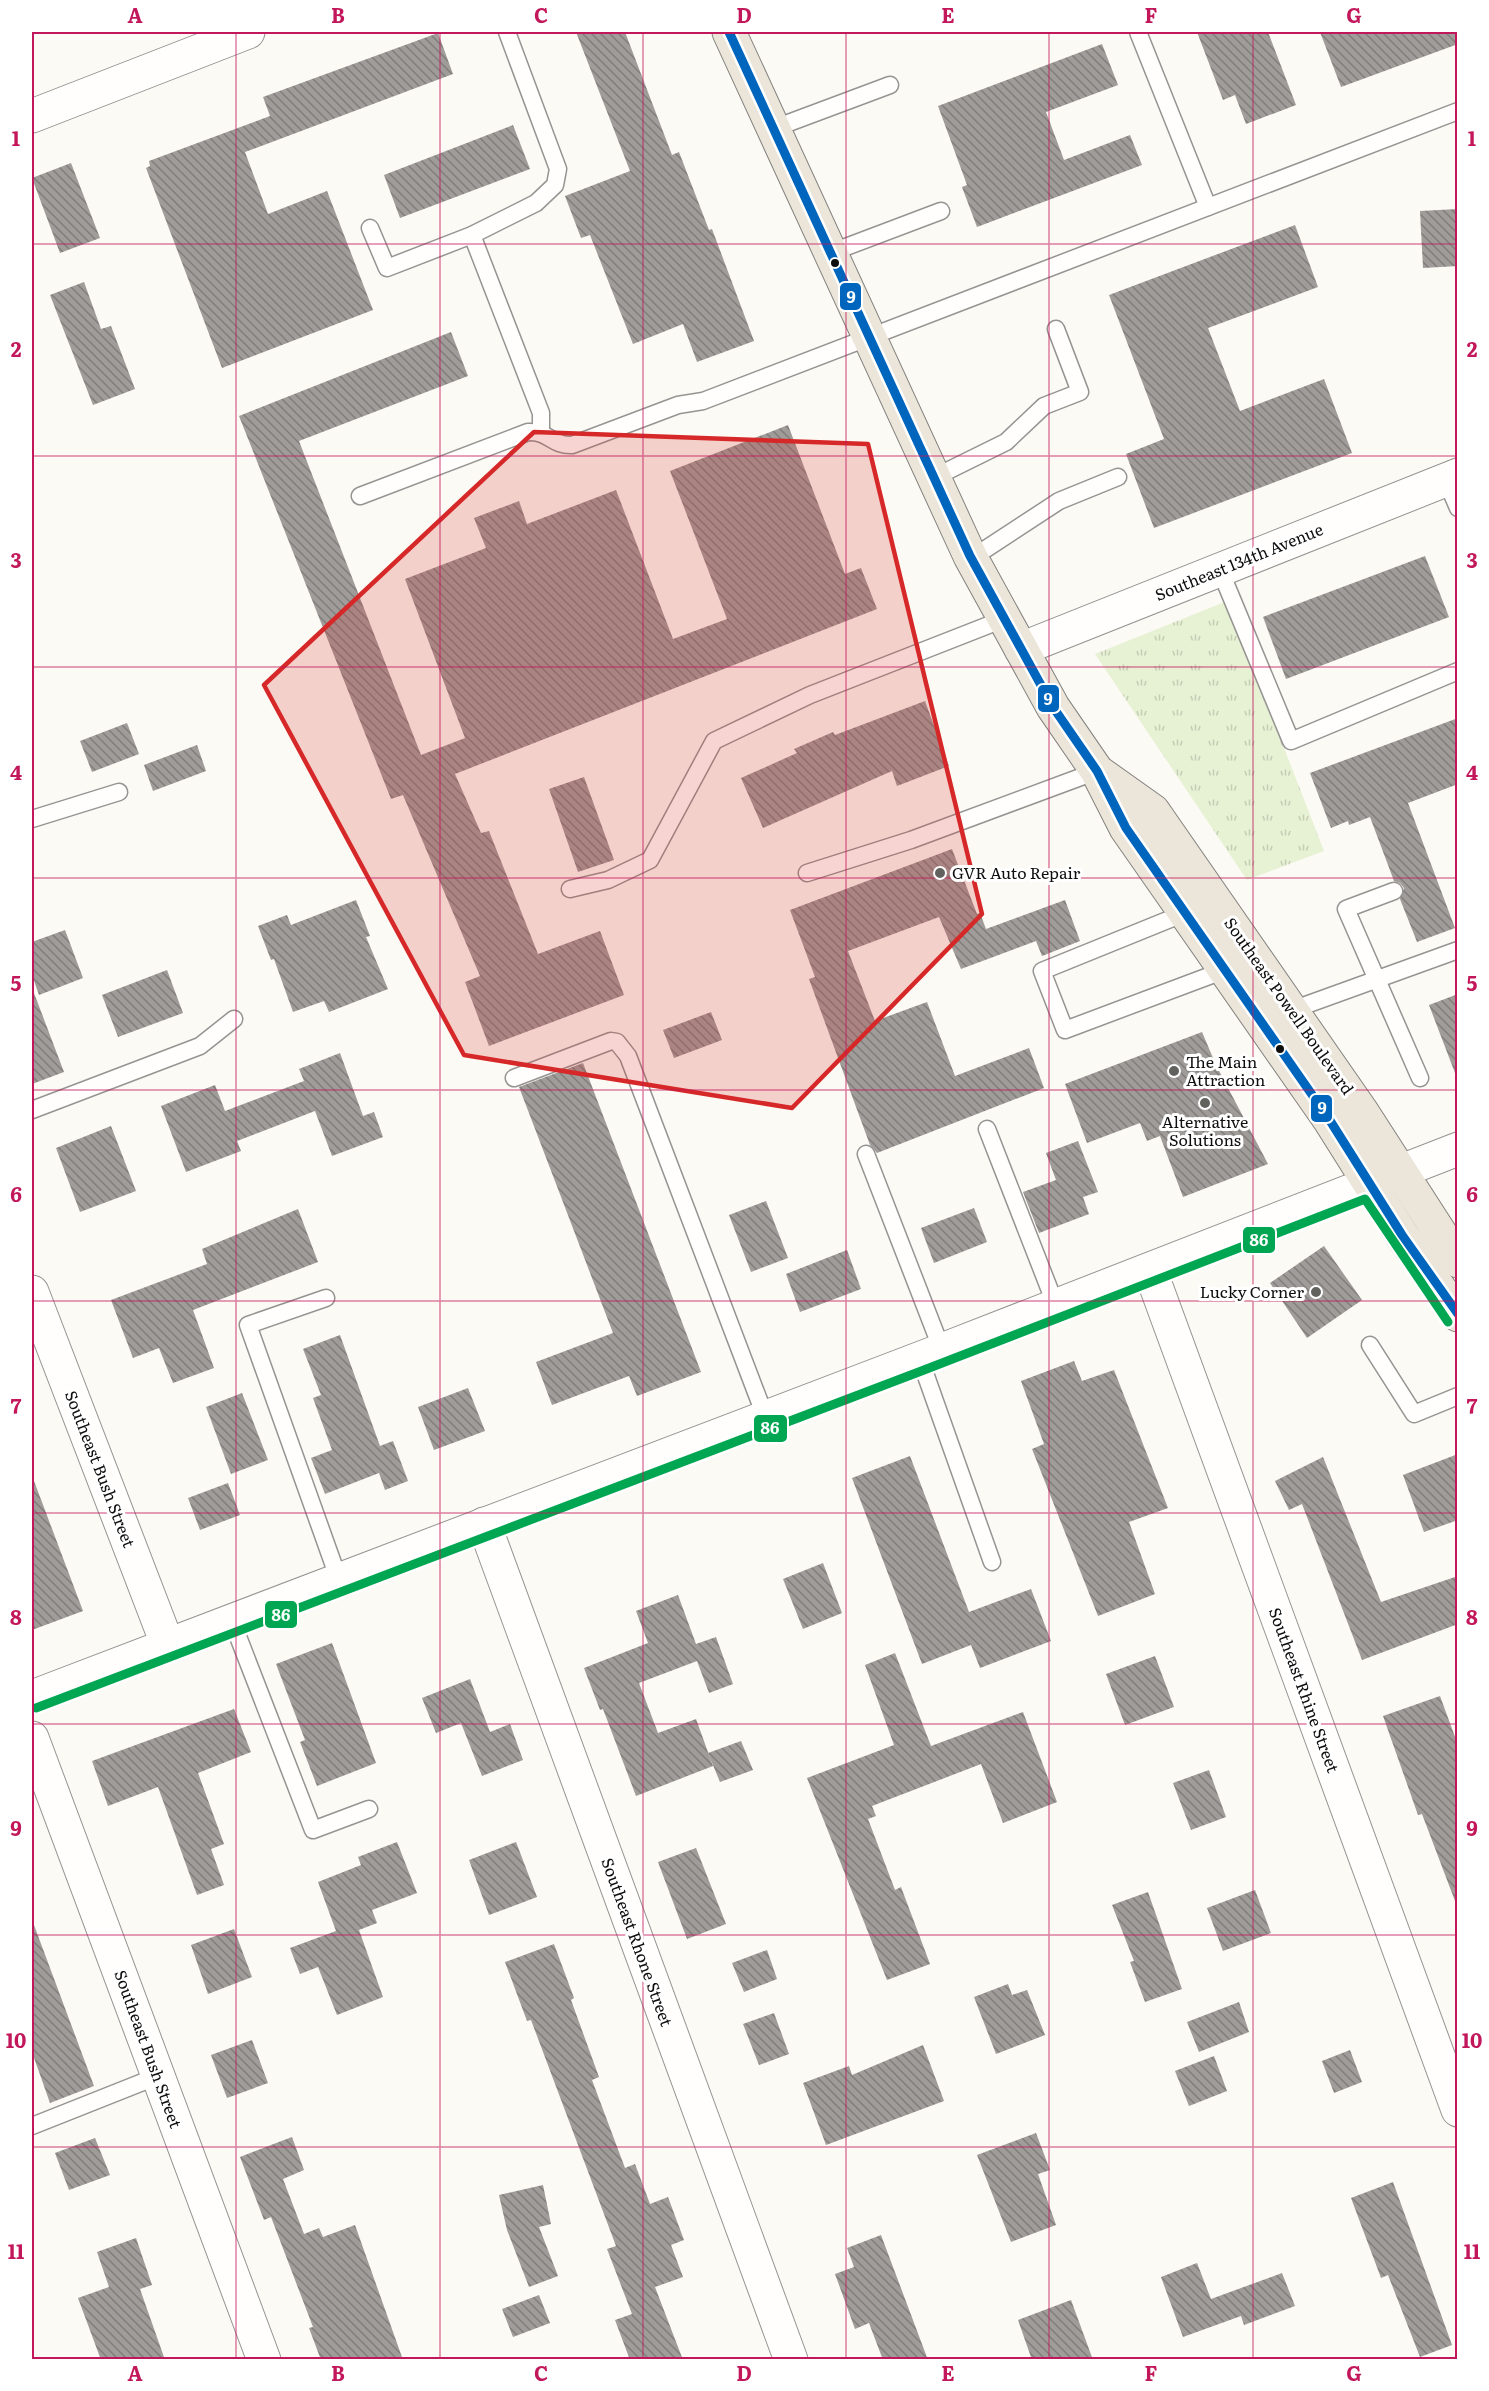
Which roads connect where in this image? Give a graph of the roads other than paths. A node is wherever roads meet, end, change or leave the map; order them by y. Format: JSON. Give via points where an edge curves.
{"nodes":[{"id":1,"x":248,"y":32,"type":"edge"},
{"id":2,"x":507,"y":32,"type":"edge"},
{"id":3,"x":729,"y":32,"type":"edge"},
{"id":4,"x":1138,"y":32,"type":"edge"},
{"id":5,"x":890,"y":84,"type":"dead end"},
{"id":6,"x":1458,"y":111,"type":"edge"},
{"id":7,"x":32,"y":116,"type":"edge"},
{"id":8,"x":775,"y":128,"type":"junction"},
{"id":9,"x":1208,"y":207,"type":"junction"},
{"id":10,"x":941,"y":211,"type":"dead end"},
{"id":11,"x":370,"y":228,"type":"dead end"},
{"id":12,"x":472,"y":235,"type":"junction"},
{"id":13,"x":830,"y":253,"type":"junction"},
{"id":14,"x":1056,"y":330,"type":"dead end"},
{"id":15,"x":868,"y":337,"type":"junction"},
{"id":16,"x":542,"y":431,"type":"junction"},
{"id":17,"x":1118,"y":477,"type":"dead end"},
{"id":18,"x":933,"y":478,"type":"junction"},
{"id":19,"x":1454,"y":488,"type":"edge"},
{"id":20,"x":360,"y":496,"type":"dead end"},
{"id":21,"x":972,"y":558,"type":"junction"},
{"id":22,"x":1220,"y":570,"type":"junction"},
{"id":23,"x":1004,"y":619,"type":"junction"},
{"id":24,"x":1022,"y":649,"type":"junction"},
{"id":25,"x":1458,"y":671,"type":"edge"},
{"id":26,"x":1097,"y":771,"type":"junction"},
{"id":27,"x":119,"y":792,"type":"dead end"},
{"id":28,"x":32,"y":819,"type":"edge"},
{"id":29,"x":807,"y":873,"type":"dead end"},
{"id":30,"x":570,"y":888,"type":"dead end"},
{"id":31,"x":1394,"y":891,"type":"dead end"},
{"id":32,"x":1185,"y":913,"type":"junction"},
{"id":33,"x":1458,"y":950,"type":"edge"},
{"id":34,"x":1225,"y":970,"type":"junction"},
{"id":35,"x":1378,"y":980,"type":"junction"},
{"id":36,"x":1292,"y":1010,"type":"junction"},
{"id":37,"x":234,"y":1019,"type":"dead end"},
{"id":38,"x":514,"y":1078,"type":"dead end"},
{"id":39,"x":1420,"y":1078,"type":"dead end"},
{"id":40,"x":32,"y":1110,"type":"edge"},
{"id":41,"x":987,"y":1129,"type":"dead end"},
{"id":42,"x":1458,"y":1149,"type":"edge"},
{"id":43,"x":866,"y":1154,"type":"dead end"},
{"id":44,"x":1401,"y":1172,"type":"junction"},
{"id":45,"x":1370,"y":1184,"type":"junction"},
{"id":46,"x":1458,"y":1261,"type":"edge"},
{"id":47,"x":1150,"y":1270,"type":"junction"},
{"id":48,"x":32,"y":1292,"type":"edge"},
{"id":49,"x":326,"y":1298,"type":"dead end"},
{"id":50,"x":1056,"y":1306,"type":"junction"},
{"id":51,"x":1458,"y":1315,"type":"edge"},
{"id":52,"x":39,"y":1337,"type":"edge"},
{"id":53,"x":1370,"y":1345,"type":"dead end"},
{"id":54,"x":931,"y":1355,"type":"junction"},
{"id":55,"x":1458,"y":1396,"type":"edge"},
{"id":56,"x":765,"y":1416,"type":"junction"},
{"id":57,"x":484,"y":1524,"type":"junction"},
{"id":58,"x":992,"y":1562,"type":"dead end"},
{"id":59,"x":339,"y":1580,"type":"junction"},
{"id":60,"x":232,"y":1621,"type":"junction"},
{"id":61,"x":168,"y":1646,"type":"junction"},
{"id":62,"x":32,"y":1697,"type":"edge"},
{"id":63,"x":32,"y":1738,"type":"edge"},
{"id":64,"x":369,"y":1809,"type":"dead end"},
{"id":65,"x":158,"y":2076,"type":"junction"},
{"id":66,"x":1458,"y":2110,"type":"edge"},
{"id":67,"x":32,"y":2126,"type":"edge"},
{"id":68,"x":264,"y":2360,"type":"edge"},
{"id":69,"x":791,"y":2360,"type":"edge"}],
"edges":[{"from":1,"to":7,"type":"street"},
{"from":2,"to":12,"type":"lane","via":[[558,178],[536,202]]},
{"from":3,"to":8,"type":"main road","name":"Southeast Powell Boulevard"},
{"from":4,"to":9,"type":"lane"},
{"from":5,"to":8,"type":"lane"},
{"from":6,"to":9,"type":"lane"},
{"from":8,"to":13,"type":"main road","name":"Southeast Powell Boulevard"},
{"from":9,"to":15,"type":"lane"},
{"from":10,"to":13,"type":"lane"},
{"from":11,"to":12,"type":"lane","via":[[387,268]]},
{"from":12,"to":16,"type":"lane","via":[[541,413]]},
{"from":13,"to":15,"type":"main road","name":"Southeast Powell Boulevard"},
{"from":14,"to":18,"type":"lane","via":[[1080,392],[1044,406],[1006,442]]},
{"from":15,"to":16,"type":"lane","via":[[703,401],[678,405],[572,445],[560,444]]},
{"from":15,"to":18,"type":"main road","name":"Southeast Powell Boulevard"},
{"from":16,"to":20,"type":"lane","via":[[528,432]]},
{"from":17,"to":21,"type":"lane","via":[[1059,501]]},
{"from":18,"to":21,"type":"main road","name":"Southeast Powell Boulevard"},
{"from":19,"to":22,"type":"street","name":"Southeast 134th Avenue"},
{"from":21,"to":23,"type":"main road","name":"Southeast Powell Boulevard"},
{"from":22,"to":24,"type":"street","name":"Southeast 134th Avenue"},
{"from":22,"to":25,"type":"lane","via":[[1292,741]]},
{"from":23,"to":24,"type":"main road","name":"Southeast Powell Boulevard"},
{"from":23,"to":30,"type":"lane","via":[[810,695],[714,741],[650,860],[608,880]]},
{"from":24,"to":26,"type":"main road","name":"Southeast Powell Boulevard","via":[[1053,707]]},
{"from":26,"to":29,"type":"lane","via":[[911,840]]},
{"from":26,"to":32,"type":"main road","name":"Southeast Powell Boulevard","via":[[1126,828]]},
{"from":26,"to":36,"type":"main road","name":"Southeast Powell Boulevard","via":[[1153,811]]},
{"from":27,"to":28,"type":"lane"},
{"from":31,"to":35,"type":"lane","via":[[1346,909]]},
{"from":32,"to":34,"type":"main road","name":"Southeast Powell Boulevard"},
{"from":32,"to":34,"type":"lane","via":[[1042,971],[1065,1030]]},
{"from":33,"to":35,"type":"lane"},
{"from":34,"to":45,"type":"main road","name":"Southeast Powell Boulevard"},
{"from":35,"to":36,"type":"lane"},
{"from":35,"to":39,"type":"lane"},
{"from":36,"to":44,"type":"main road","name":"Southeast Powell Boulevard"},
{"from":37,"to":40,"type":"lane","via":[[200,1046]]},
{"from":38,"to":56,"type":"lane","via":[[611,1041],[621,1046]]},
{"from":41,"to":50,"type":"lane"},
{"from":42,"to":44,"type":"street"},
{"from":43,"to":54,"type":"lane"},
{"from":44,"to":45,"type":"street"},
{"from":44,"to":46,"type":"main road","name":"Southeast Powell Boulevard"},
{"from":45,"to":47,"type":"street"},
{"from":45,"to":51,"type":"main road","name":"Southeast Powell Boulevard"},
{"from":47,"to":50,"type":"street"},
{"from":47,"to":66,"type":"street","name":"Southeast Rhine Street"},
{"from":48,"to":52,"type":"street","name":"Southeast Bush Street"},
{"from":49,"to":59,"type":"lane","via":[[248,1325]]},
{"from":50,"to":54,"type":"street"},
{"from":52,"to":61,"type":"street","name":"Southeast Bush Street"},
{"from":53,"to":55,"type":"lane","via":[[1414,1414]]},
{"from":54,"to":56,"type":"street"},
{"from":54,"to":58,"type":"lane"},
{"from":56,"to":57,"type":"street"},
{"from":57,"to":59,"type":"street"},
{"from":57,"to":69,"type":"street","name":"Southeast Rhone Street"},
{"from":59,"to":60,"type":"street"},
{"from":60,"to":61,"type":"street"},
{"from":60,"to":64,"type":"lane","via":[[313,1830]]},
{"from":61,"to":62,"type":"street"},
{"from":63,"to":65,"type":"street","name":"Southeast Bush Street"},
{"from":65,"to":67,"type":"lane"},
{"from":65,"to":68,"type":"street","name":"Southeast Bush Street"}]}
